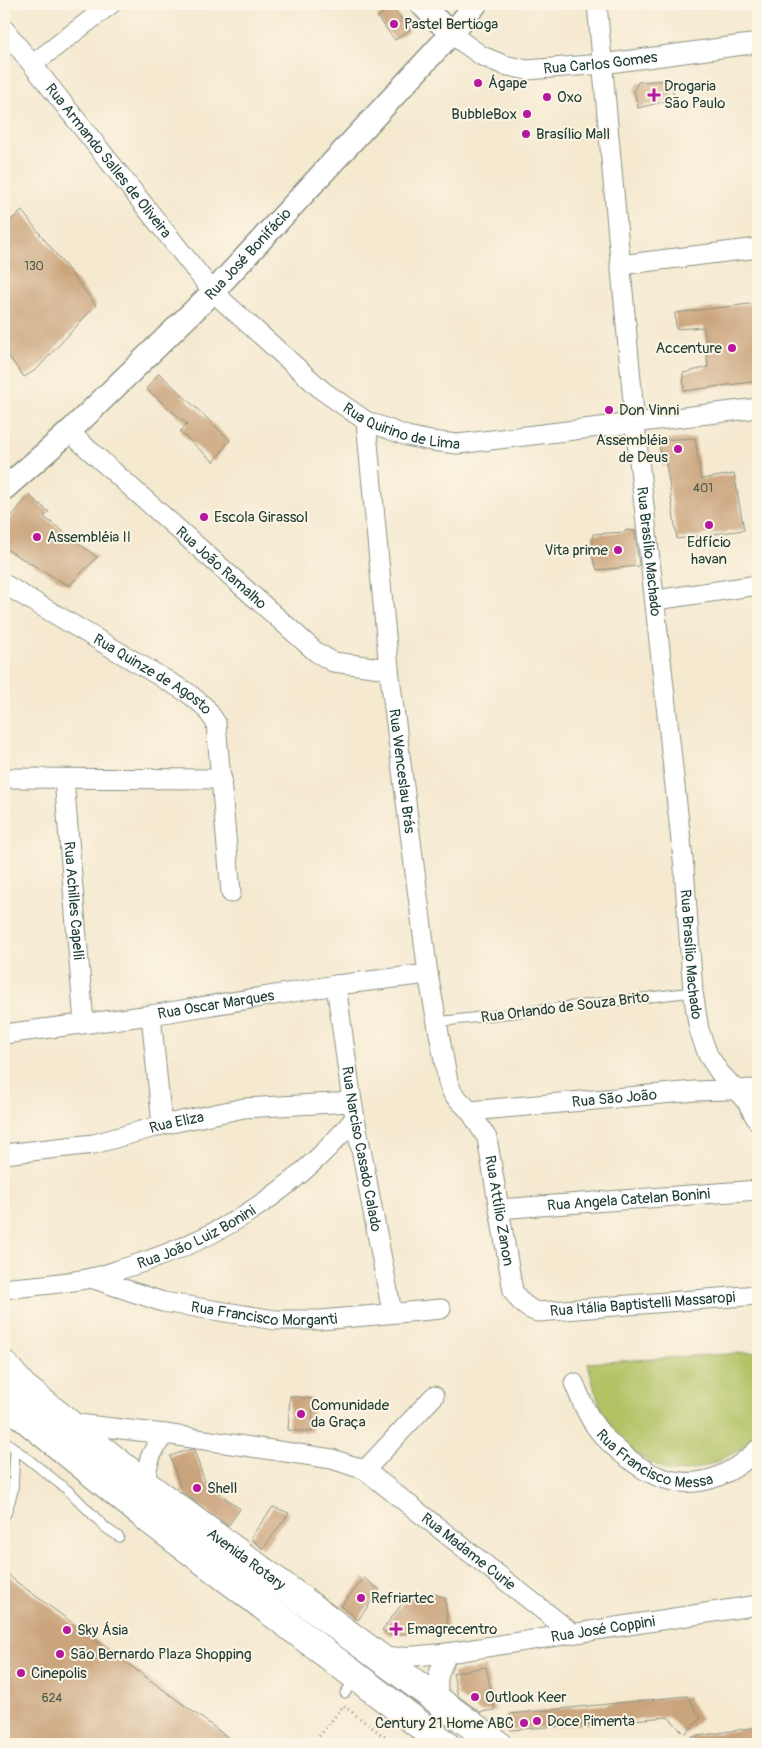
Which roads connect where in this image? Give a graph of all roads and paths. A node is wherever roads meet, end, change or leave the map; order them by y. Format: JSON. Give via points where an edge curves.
{"nodes":[{"id":1,"x":111,"y":4,"type":"edge"},
{"id":2,"x":421,"y":4,"type":"edge"},
{"id":3,"x":476,"y":4,"type":"edge"},
{"id":4,"x":597,"y":4,"type":"edge"},
{"id":5,"x":4,"y":28,"type":"edge"},
{"id":6,"x":451,"y":34,"type":"junction"},
{"id":7,"x":758,"y":43,"type":"edge"},
{"id":8,"x":33,"y":64,"type":"junction"},
{"id":9,"x":602,"y":64,"type":"junction"},
{"id":10,"x":758,"y":248,"type":"edge"},
{"id":11,"x":620,"y":265,"type":"junction"},
{"id":12,"x":213,"y":292,"type":"junction"},
{"id":13,"x":758,"y":408,"type":"edge"},
{"id":14,"x":366,"y":421,"type":"junction"},
{"id":15,"x":635,"y":424,"type":"junction"},
{"id":16,"x":69,"y":432,"type":"junction"},
{"id":17,"x":4,"y":489,"type":"edge"},
{"id":18,"x":4,"y":584,"type":"edge"},
{"id":19,"x":758,"y":585,"type":"edge"},
{"id":20,"x":656,"y":600,"type":"junction"},
{"id":21,"x":390,"y":670,"type":"junction"},
{"id":22,"x":4,"y":778,"type":"edge"},
{"id":23,"x":64,"y":779,"type":"junction"},
{"id":24,"x":222,"y":779,"type":"junction"},
{"id":25,"x":231,"y":894,"type":"dead end"},
{"id":26,"x":428,"y":974,"type":"junction"},
{"id":27,"x":336,"y":985,"type":"junction"},
{"id":28,"x":693,"y":992,"type":"junction"},
{"id":29,"x":151,"y":1015,"type":"junction"},
{"id":30,"x":437,"y":1022,"type":"junction"},
{"id":31,"x":84,"y":1023,"type":"junction"},
{"id":32,"x":4,"y":1034,"type":"edge"},
{"id":33,"x":702,"y":1039,"type":"junction"},
{"id":34,"x":758,"y":1089,"type":"edge"},
{"id":35,"x":736,"y":1090,"type":"junction"},
{"id":36,"x":695,"y":1091,"type":"junction"},
{"id":37,"x":354,"y":1110,"type":"junction"},
{"id":38,"x":470,"y":1111,"type":"junction"},
{"id":39,"x":758,"y":1122,"type":"edge"},
{"id":40,"x":162,"y":1125,"type":"junction"},
{"id":41,"x":4,"y":1154,"type":"edge"},
{"id":42,"x":758,"y":1190,"type":"edge"},
{"id":43,"x":499,"y":1209,"type":"junction"},
{"id":44,"x":91,"y":1278,"type":"junction"},
{"id":45,"x":4,"y":1289,"type":"edge"},
{"id":46,"x":758,"y":1295,"type":"edge"},
{"id":47,"x":528,"y":1308,"type":"joint"},
{"id":48,"x":441,"y":1309,"type":"dead end"},
{"id":49,"x":392,"y":1312,"type":"junction"},
{"id":50,"x":4,"y":1366,"type":"edge"},
{"id":51,"x":574,"y":1383,"type":"dead end"},
{"id":52,"x":434,"y":1396,"type":"dead end"},
{"id":53,"x":4,"y":1401,"type":"edge"},
{"id":54,"x":67,"y":1422,"type":"junction"},
{"id":55,"x":166,"y":1434,"type":"junction"},
{"id":56,"x":4,"y":1440,"type":"edge"},
{"id":57,"x":16,"y":1449,"type":"junction"},
{"id":58,"x":758,"y":1449,"type":"edge"},
{"id":59,"x":365,"y":1470,"type":"junction"},
{"id":60,"x":146,"y":1484,"type":"junction"},
{"id":61,"x":6,"y":1514,"type":"dead end"},
{"id":62,"x":150,"y":1520,"type":"junction"},
{"id":63,"x":120,"y":1537,"type":"dead end"},
{"id":64,"x":758,"y":1605,"type":"edge"},
{"id":65,"x":572,"y":1633,"type":"junction"},
{"id":66,"x":448,"y":1653,"type":"junction"},
{"id":67,"x":381,"y":1659,"type":"junction"},
{"id":68,"x":350,"y":1686,"type":"junction"},
{"id":69,"x":441,"y":1704,"type":"junction"},
{"id":70,"x":344,"y":1706,"type":"junction"},
{"id":71,"x":313,"y":1744,"type":"edge"},
{"id":72,"x":394,"y":1744,"type":"edge"},
{"id":73,"x":445,"y":1744,"type":"edge"},
{"id":74,"x":497,"y":1744,"type":"edge"}],
"edges":[{"from":1,"to":8,"type":"street"},
{"from":2,"to":6,"type":"street"},
{"from":3,"to":6,"type":"street","name":"Rua José Bonifácio"},
{"from":4,"to":9,"type":"street","name":"Rua Brasílio Machado"},
{"from":5,"to":8,"type":"street","name":"Rua Armando Salles de Oliveira"},
{"from":6,"to":9,"type":"street","name":"Rua Carlos Gomes","via":[[482,56],[527,70]]},
{"from":6,"to":12,"type":"street","name":"Rua José Bonifácio"},
{"from":7,"to":9,"type":"street","name":"Rua Carlos Gomes"},
{"from":8,"to":12,"type":"street","name":"Rua Armando Salles de Oliveira"},
{"from":9,"to":11,"type":"street","name":"Rua Brasílio Machado"},
{"from":10,"to":11,"type":"street"},
{"from":11,"to":15,"type":"street","name":"Rua Brasílio Machado"},
{"from":12,"to":14,"type":"street","name":"Rua Quirino de Lima","via":[[324,392]]},
{"from":12,"to":16,"type":"street","name":"Rua José Bonifácio"},
{"from":13,"to":15,"type":"street","name":"Rua Quirino de Lima"},
{"from":14,"to":15,"type":"street","name":"Rua Quirino de Lima","via":[[423,440],[458,444]]},
{"from":14,"to":21,"type":"street","name":"Rua Wenceslau Brás"},
{"from":15,"to":20,"type":"street","name":"Rua Brasílio Machado"},
{"from":16,"to":17,"type":"street","name":"Rua José Bonifácio"},
{"from":16,"to":21,"type":"street","name":"Rua João Ramalho","via":[[316,652],[333,662]]},
{"from":18,"to":24,"type":"street","name":"Rua Quinze de Agosto","via":[[200,702],[216,724]]},
{"from":19,"to":20,"type":"street"},
{"from":20,"to":28,"type":"street","name":"Rua Brasílio Machado","via":[[684,868]]},
{"from":21,"to":26,"type":"street","name":"Rua Wenceslau Brás"},
{"from":22,"to":23,"type":"street"},
{"from":23,"to":24,"type":"street"},
{"from":23,"to":31,"type":"street","name":"Rua Achilles Capelli"},
{"from":24,"to":25,"type":"street","name":"Rua Quinze de Agosto"},
{"from":26,"to":27,"type":"street","name":"Rua Oscar Marques"},
{"from":26,"to":30,"type":"street","name":"Rua Wenceslau Brás"},
{"from":27,"to":29,"type":"street","name":"Rua Oscar Marques"},
{"from":27,"to":37,"type":"street","name":"Rua Narciso Casado Calado"},
{"from":28,"to":30,"type":"lane","name":"Rua Orlando de Souza Brito"},
{"from":28,"to":33,"type":"street","name":"Rua Brasílio Machado"},
{"from":29,"to":31,"type":"street","name":"Rua Oscar Marques"},
{"from":29,"to":40,"type":"street"},
{"from":30,"to":38,"type":"street","name":"Rua Wenceslau Brás","via":[[448,1082],[453,1094]]},
{"from":31,"to":32,"type":"street","name":"Rua Oscar Marques"},
{"from":33,"to":35,"type":"street","name":"Rua Brasílio Machado","via":[[714,1064]]},
{"from":33,"to":36,"type":"street","name":"Rua Brasílio Machado","via":[[702,1079]]},
{"from":34,"to":35,"type":"street","name":"Rua São João"},
{"from":35,"to":36,"type":"street","name":"Rua São João"},
{"from":35,"to":39,"type":"street","name":"Rua Brasílio Machado"},
{"from":36,"to":38,"type":"street","name":"Rua São João"},
{"from":37,"to":40,"type":"street","name":"Rua Eliza","via":[[244,1108]]},
{"from":37,"to":44,"type":"street","name":"Rua João Luiz Bonini","via":[[329,1149],[278,1193],[229,1224],[171,1254]]},
{"from":37,"to":49,"type":"street","name":"Rua Narciso Casado Calado"},
{"from":38,"to":43,"type":"street","name":"Rua Attílio Zanon","via":[[487,1138]]},
{"from":40,"to":41,"type":"street","name":"Rua Eliza","via":[[94,1144]]},
{"from":42,"to":43,"type":"street","name":"Rua Angela Catelan Bonini"},
{"from":43,"to":47,"type":"street","name":"Rua Attílio Zanon","via":[[513,1291]]},
{"from":44,"to":45,"type":"street","name":"Rua João Luiz Bonini"},
{"from":44,"to":49,"type":"street","name":"Rua Francisco Morganti","via":[[163,1302],[275,1320],[321,1320]]},
{"from":46,"to":47,"type":"street","name":"Rua Itália Baptistelli Massaropi","via":[[549,1312]]},
{"from":48,"to":49,"type":"street","name":"Rua Francisco Morganti"},
{"from":50,"to":54,"type":"main road","name":"Avenida Rotary"},
{"from":51,"to":58,"type":"street","name":"Rua Francisco Messa","via":[[593,1424],[614,1448],[661,1480],[680,1483],[704,1481],[723,1474]]},
{"from":52,"to":59,"type":"street"},
{"from":53,"to":62,"type":"main road","name":"Avenida Rotary"},
{"from":54,"to":55,"type":"street","name":"Rua Madame Curie"},
{"from":54,"to":60,"type":"main road","name":"Avenida Rotary"},
{"from":55,"to":59,"type":"street","name":"Rua Madame Curie","via":[[332,1459]]},
{"from":55,"to":60,"type":"street","via":[[150,1453]]},
{"from":56,"to":57,"type":"lane"},
{"from":57,"to":61,"type":"lane","via":[[13,1491]]},
{"from":57,"to":63,"type":"lane"},
{"from":59,"to":65,"type":"street","name":"Rua Madame Curie"},
{"from":60,"to":62,"type":"street"},
{"from":60,"to":67,"type":"main road","name":"Avenida Rotary"},
{"from":62,"to":68,"type":"main road","name":"Avenida Rotary"},
{"from":64,"to":65,"type":"street","name":"Rua José Coppini"},
{"from":65,"to":66,"type":"street","name":"Rua José Coppini"},
{"from":66,"to":67,"type":"street","name":"Rua José Coppini"},
{"from":66,"to":69,"type":"street","via":[[438,1672],[436,1686]]},
{"from":67,"to":69,"type":"main road","name":"Avenida Rotary"},
{"from":68,"to":70,"type":"path","via":[[354,1691]]},
{"from":68,"to":73,"type":"main road","name":"Avenida Rotary"},
{"from":69,"to":74,"type":"main road","name":"Avenida Rotary"},
{"from":70,"to":71,"type":"path"},
{"from":70,"to":72,"type":"path"}]}
